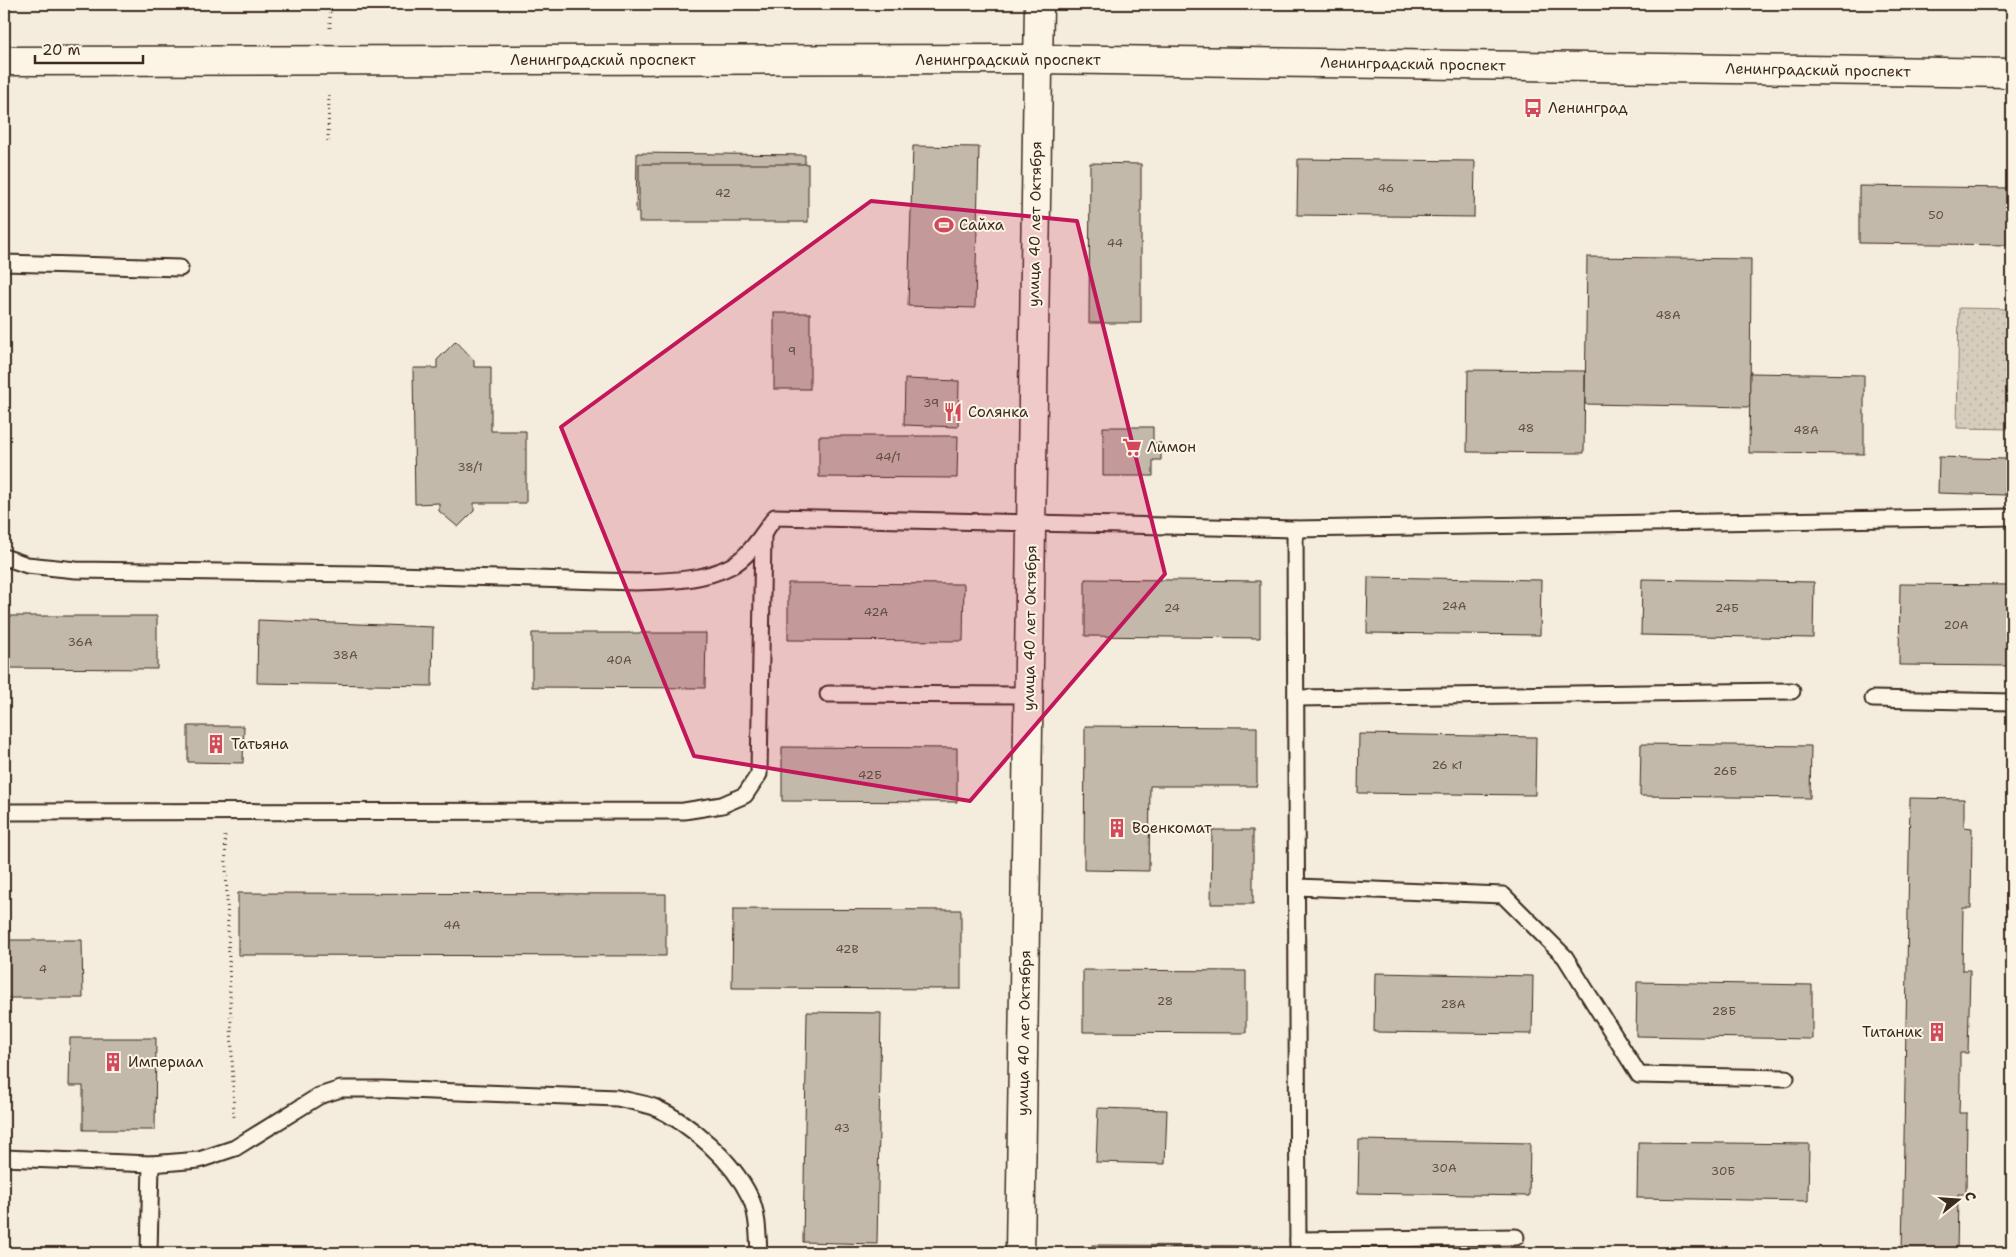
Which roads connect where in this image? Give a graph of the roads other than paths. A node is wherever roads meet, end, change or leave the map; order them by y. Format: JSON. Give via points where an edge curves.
{"nodes":[{"id":1,"x":1039,"y":4,"type":"edge"},
{"id":2,"x":1038,"y":59,"type":"junction"},
{"id":3,"x":4,"y":61,"type":"edge"},
{"id":4,"x":2012,"y":73,"type":"edge"},
{"id":5,"x":4,"y":263,"type":"edge"},
{"id":6,"x":180,"y":268,"type":"dead end"},
{"id":7,"x":2012,"y":517,"type":"edge"},
{"id":8,"x":1031,"y":523,"type":"junction"},
{"id":9,"x":1295,"y":529,"type":"junction"},
{"id":10,"x":763,"y":534,"type":"junction"},
{"id":11,"x":4,"y":557,"type":"edge"},
{"id":12,"x":1792,"y":691,"type":"dead end"},
{"id":13,"x":828,"y":694,"type":"dead end"},
{"id":14,"x":1029,"y":695,"type":"junction"},
{"id":15,"x":1296,"y":698,"type":"junction"},
{"id":16,"x":1873,"y":699,"type":"dead end"},
{"id":17,"x":2012,"y":702,"type":"edge"},
{"id":18,"x":4,"y":812,"type":"edge"},
{"id":19,"x":1297,"y":887,"type":"junction"},
{"id":20,"x":1786,"y":1078,"type":"dead end"},
{"id":21,"x":4,"y":1158,"type":"edge"},
{"id":22,"x":151,"y":1164,"type":"junction"},
{"id":23,"x":1516,"y":1236,"type":"dead end"},
{"id":24,"x":1298,"y":1246,"type":"edge"},
{"id":25,"x":149,"y":1253,"type":"edge"},
{"id":26,"x":759,"y":1253,"type":"edge"},
{"id":27,"x":1020,"y":1253,"type":"edge"}],
"edges":[{"from":1,"to":2,"type":"main road","name":"улица 40 лет Октября"},
{"from":2,"to":3,"type":"main road","name":"Ленинградский проспект"},
{"from":2,"to":4,"type":"main road","name":"Ленинградский проспект"},
{"from":2,"to":8,"type":"main road","name":"улица 40 лет Октября"},
{"from":5,"to":6,"type":"lane"},
{"from":7,"to":9,"type":"lane"},
{"from":8,"to":9,"type":"lane"},
{"from":8,"to":10,"type":"lane","via":[[775,517]]},
{"from":8,"to":14,"type":"main road","name":"улица 40 лет Октября"},
{"from":9,"to":15,"type":"lane"},
{"from":10,"to":11,"type":"lane","via":[[732,566],[704,576],[644,582],[76,570],[27,565]]},
{"from":10,"to":18,"type":"lane","via":[[759,774],[745,794],[722,805],[684,811]]},
{"from":12,"to":15,"type":"lane"},
{"from":13,"to":14,"type":"lane"},
{"from":14,"to":27,"type":"main road","name":"улица 40 лет Октября"},
{"from":15,"to":19,"type":"lane"},
{"from":16,"to":17,"type":"lane"},
{"from":19,"to":20,"type":"lane","via":[[1503,895],[1566,957],[1638,1075]]},
{"from":19,"to":24,"type":"lane"},
{"from":21,"to":22,"type":"lane"},
{"from":22,"to":25,"type":"lane"},
{"from":22,"to":26,"type":"lane","via":[[199,1160],[235,1148],[319,1096],[341,1089],[616,1098],[653,1107],[675,1119],[705,1141],[733,1169],[751,1198]]},
{"from":23,"to":24,"type":"lane"}]}
